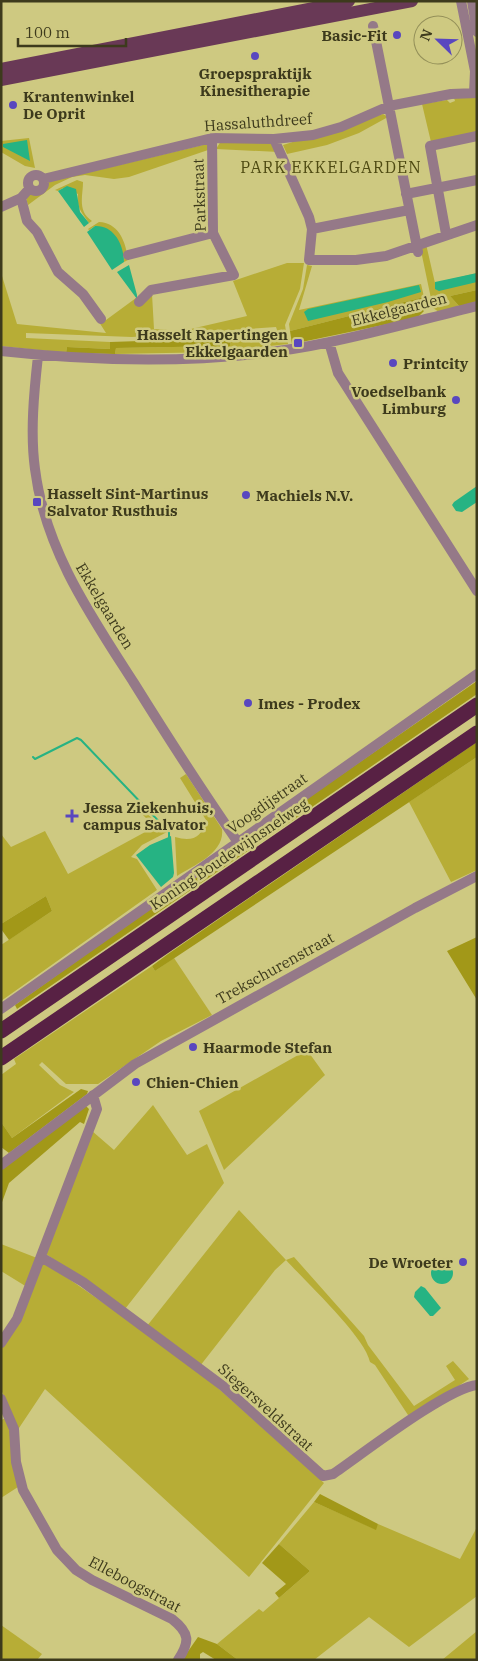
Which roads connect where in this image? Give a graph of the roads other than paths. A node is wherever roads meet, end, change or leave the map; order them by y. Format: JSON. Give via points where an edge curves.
{"nodes":[{"id":1,"x":349,"y":1,"type":"edge"},
{"id":2,"x":412,"y":1,"type":"edge"},
{"id":3,"x":461,"y":1,"type":"edge"},
{"id":4,"x":472,"y":1,"type":"edge"},
{"id":5,"x":372,"y":26,"type":"dead end"},
{"id":6,"x":477,"y":32,"type":"edge"},
{"id":7,"x":1,"y":69,"type":"edge"},
{"id":8,"x":1,"y":80,"type":"edge"},
{"id":9,"x":476,"y":93,"type":"edge"},
{"id":10,"x":389,"y":106,"type":"junction"},
{"id":11,"x":477,"y":136,"type":"edge"},
{"id":12,"x":212,"y":138,"type":"junction"},
{"id":13,"x":274,"y":140,"type":"junction"},
{"id":14,"x":477,"y":180,"type":"edge"},
{"id":15,"x":438,"y":188,"type":"junction"},
{"id":16,"x":406,"y":194,"type":"junction"},
{"id":17,"x":21,"y":198,"type":"junction"},
{"id":18,"x":1,"y":207,"type":"edge"},
{"id":19,"x":409,"y":210,"type":"junction"},
{"id":20,"x":477,"y":225,"type":"edge"},
{"id":21,"x":312,"y":229,"type":"junction"},
{"id":22,"x":213,"y":233,"type":"junction"},
{"id":23,"x":446,"y":234,"type":"junction"},
{"id":24,"x":417,"y":248,"type":"junction"},
{"id":25,"x":128,"y":256,"type":"dead end"},
{"id":26,"x":139,"y":302,"type":"dead end"},
{"id":27,"x":477,"y":306,"type":"edge"},
{"id":28,"x":101,"y":319,"type":"dead end"},
{"id":29,"x":329,"y":342,"type":"junction"},
{"id":30,"x":1,"y":351,"type":"edge"},
{"id":31,"x":38,"y":356,"type":"junction"},
{"id":32,"x":477,"y":592,"type":"edge"},
{"id":33,"x":477,"y":674,"type":"edge"},
{"id":34,"x":477,"y":705,"type":"edge"},
{"id":35,"x":477,"y":733,"type":"edge"},
{"id":36,"x":237,"y":841,"type":"junction"},
{"id":37,"x":477,"y":876,"type":"edge"},
{"id":38,"x":1,"y":1009,"type":"edge"},
{"id":39,"x":1,"y":1031,"type":"edge"},
{"id":40,"x":1,"y":1058,"type":"edge"},
{"id":41,"x":93,"y":1096,"type":"junction"},
{"id":42,"x":3,"y":1161,"type":"edge"},
{"id":43,"x":41,"y":1257,"type":"junction"},
{"id":44,"x":1,"y":1343,"type":"edge"},
{"id":45,"x":477,"y":1385,"type":"edge"},
{"id":46,"x":1,"y":1399,"type":"edge"},
{"id":47,"x":178,"y":1660,"type":"edge"}],
"edges":[{"from":1,"to":7,"type":"main road"},
{"from":2,"to":8,"type":"main road"},
{"from":3,"to":9,"type":"street","name":"Hassaluthdreef","via":[[475,71]]},
{"from":4,"to":6,"type":"street"},
{"from":5,"to":10,"type":"street"},
{"from":9,"to":10,"type":"street","name":"Hassaluthdreef","via":[[451,94]]},
{"from":10,"to":13,"type":"street","name":"Hassaluthdreef","via":[[341,127],[313,135]]},
{"from":10,"to":16,"type":"street"},
{"from":11,"to":15,"type":"street","via":[[430,146]]},
{"from":12,"to":13,"type":"street","name":"Hassaluthdreef"},
{"from":12,"to":17,"type":"street","name":"Hassaluthdreef","via":[[43,179],[31,176],[28,182],[30,189]]},
{"from":12,"to":22,"type":"street","name":"Parkstraat"},
{"from":13,"to":21,"type":"street"},
{"from":14,"to":15,"type":"street"},
{"from":15,"to":16,"type":"street"},
{"from":15,"to":23,"type":"street"},
{"from":16,"to":19,"type":"street"},
{"from":17,"to":18,"type":"street"},
{"from":17,"to":28,"type":"street","via":[[27,221],[37,232],[58,272],[83,294]]},
{"from":19,"to":21,"type":"street"},
{"from":19,"to":24,"type":"street"},
{"from":20,"to":23,"type":"street"},
{"from":21,"to":24,"type":"street","via":[[309,260],[356,260]]},
{"from":22,"to":25,"type":"street"},
{"from":22,"to":26,"type":"street","name":"Parkstraat","via":[[234,275],[151,290]]},
{"from":23,"to":24,"type":"street"},
{"from":27,"to":29,"type":"street","name":"Ekkelgaarden"},
{"from":29,"to":31,"type":"street","name":"Ekkelgaarden","via":[[198,358],[149,360]]},
{"from":29,"to":32,"type":"street","via":[[338,374]]},
{"from":30,"to":31,"type":"street","name":"Ekkelgaarden"},
{"from":31,"to":36,"type":"street","name":"Ekkelgaarden","via":[[35,469],[54,546],[86,608]]},
{"from":33,"to":36,"type":"street","name":"Voogdijstraat"},
{"from":34,"to":39,"type":"highway","name":"Koning Boudewijnsnelweg"},
{"from":35,"to":40,"type":"highway"},
{"from":36,"to":38,"type":"street","name":"Voogdijstraat"},
{"from":37,"to":41,"type":"street","name":"Trekschurenstraat","via":[[173,1042],[135,1064]]},
{"from":41,"to":42,"type":"street","name":"Trekschurenstraat"},
{"from":41,"to":43,"type":"street","via":[[97,1109]]},
{"from":43,"to":44,"type":"street","via":[[17,1319]]},
{"from":43,"to":45,"type":"street","name":"Siegersveldstraat","via":[[82,1282],[223,1386],[323,1476],[333,1474],[428,1409]]},
{"from":46,"to":47,"type":"street","name":"Elleboogstraat","via":[[14,1429],[16,1462],[23,1490],[56,1550],[76,1570],[92,1580],[180,1624],[186,1634],[186,1647]]}]}
